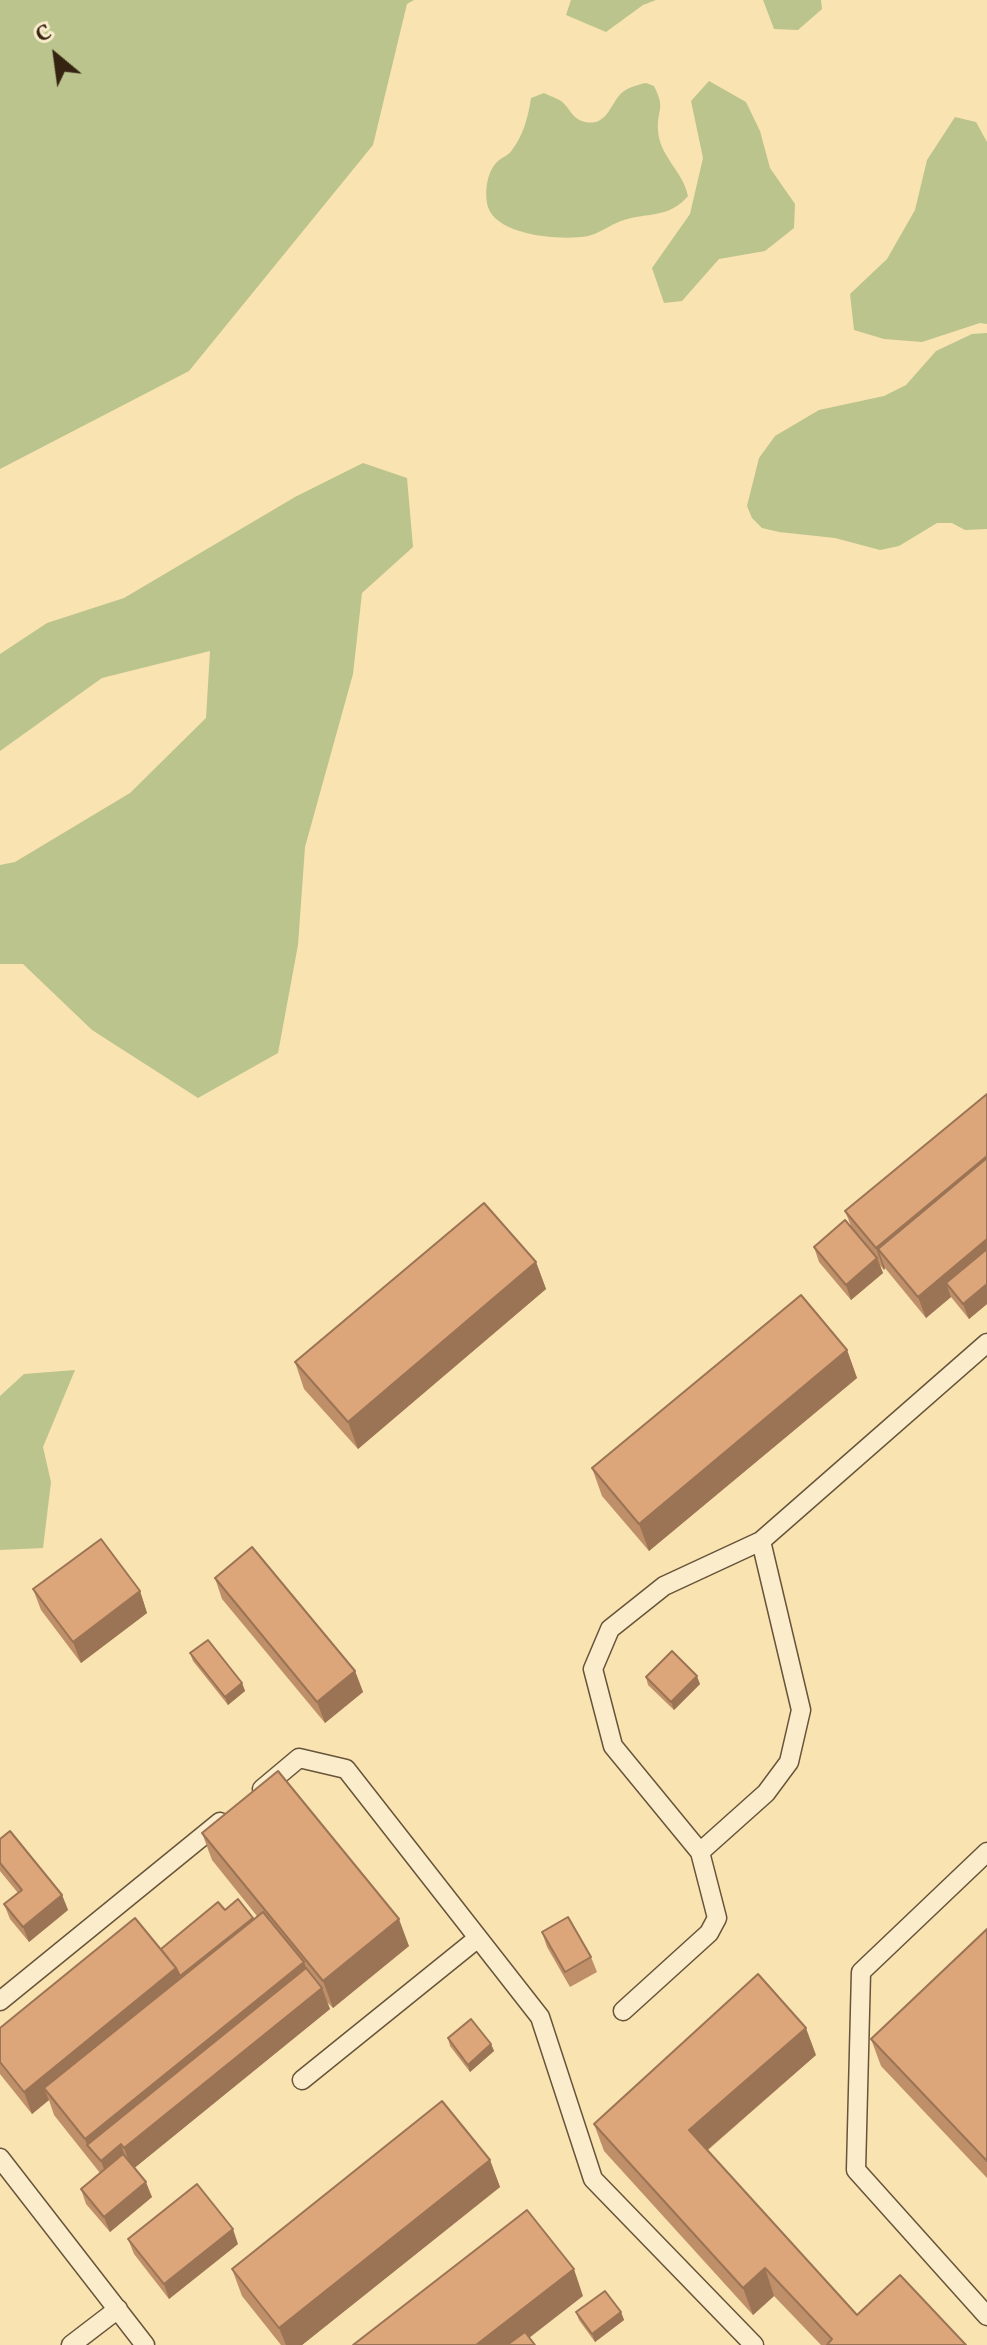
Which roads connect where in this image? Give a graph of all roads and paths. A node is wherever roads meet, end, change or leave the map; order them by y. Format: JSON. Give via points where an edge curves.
{"nodes":[{"id":1,"x":987,"y":1343,"type":"edge"},
{"id":2,"x":761,"y":1541,"type":"junction"},
{"id":3,"x":700,"y":1852,"type":"junction"},
{"id":4,"x":987,"y":1852,"type":"edge"},
{"id":5,"x":478,"y":1938,"type":"junction"},
{"id":6,"x":0,"y":2001,"type":"edge"},
{"id":7,"x":623,"y":2011,"type":"dead end"},
{"id":8,"x":302,"y":2080,"type":"dead end"},
{"id":9,"x":0,"y":2158,"type":"edge"},
{"id":10,"x":118,"y":2309,"type":"junction"},
{"id":11,"x":987,"y":2316,"type":"edge"},
{"id":12,"x":71,"y":2345,"type":"edge"},
{"id":13,"x":145,"y":2345,"type":"edge"},
{"id":14,"x":754,"y":2345,"type":"edge"}],
"edges":[{"from":1,"to":2,"type":"lane"},
{"from":2,"to":3,"type":"lane","via":[[801,1710],[789,1762],[766,1793]]},
{"from":2,"to":3,"type":"lane","via":[[664,1586],[610,1629],[593,1669],[613,1746]]},
{"from":3,"to":7,"type":"lane","via":[[717,1918],[709,1933]]},
{"from":4,"to":11,"type":"lane","via":[[861,1972],[856,2170]]},
{"from":5,"to":6,"type":"lane","via":[[346,1769],[299,1758]]},
{"from":5,"to":8,"type":"lane"},
{"from":5,"to":14,"type":"lane","via":[[540,2017],[593,2179]]},
{"from":9,"to":10,"type":"lane"},
{"from":10,"to":12,"type":"lane"},
{"from":10,"to":13,"type":"lane"}]}
